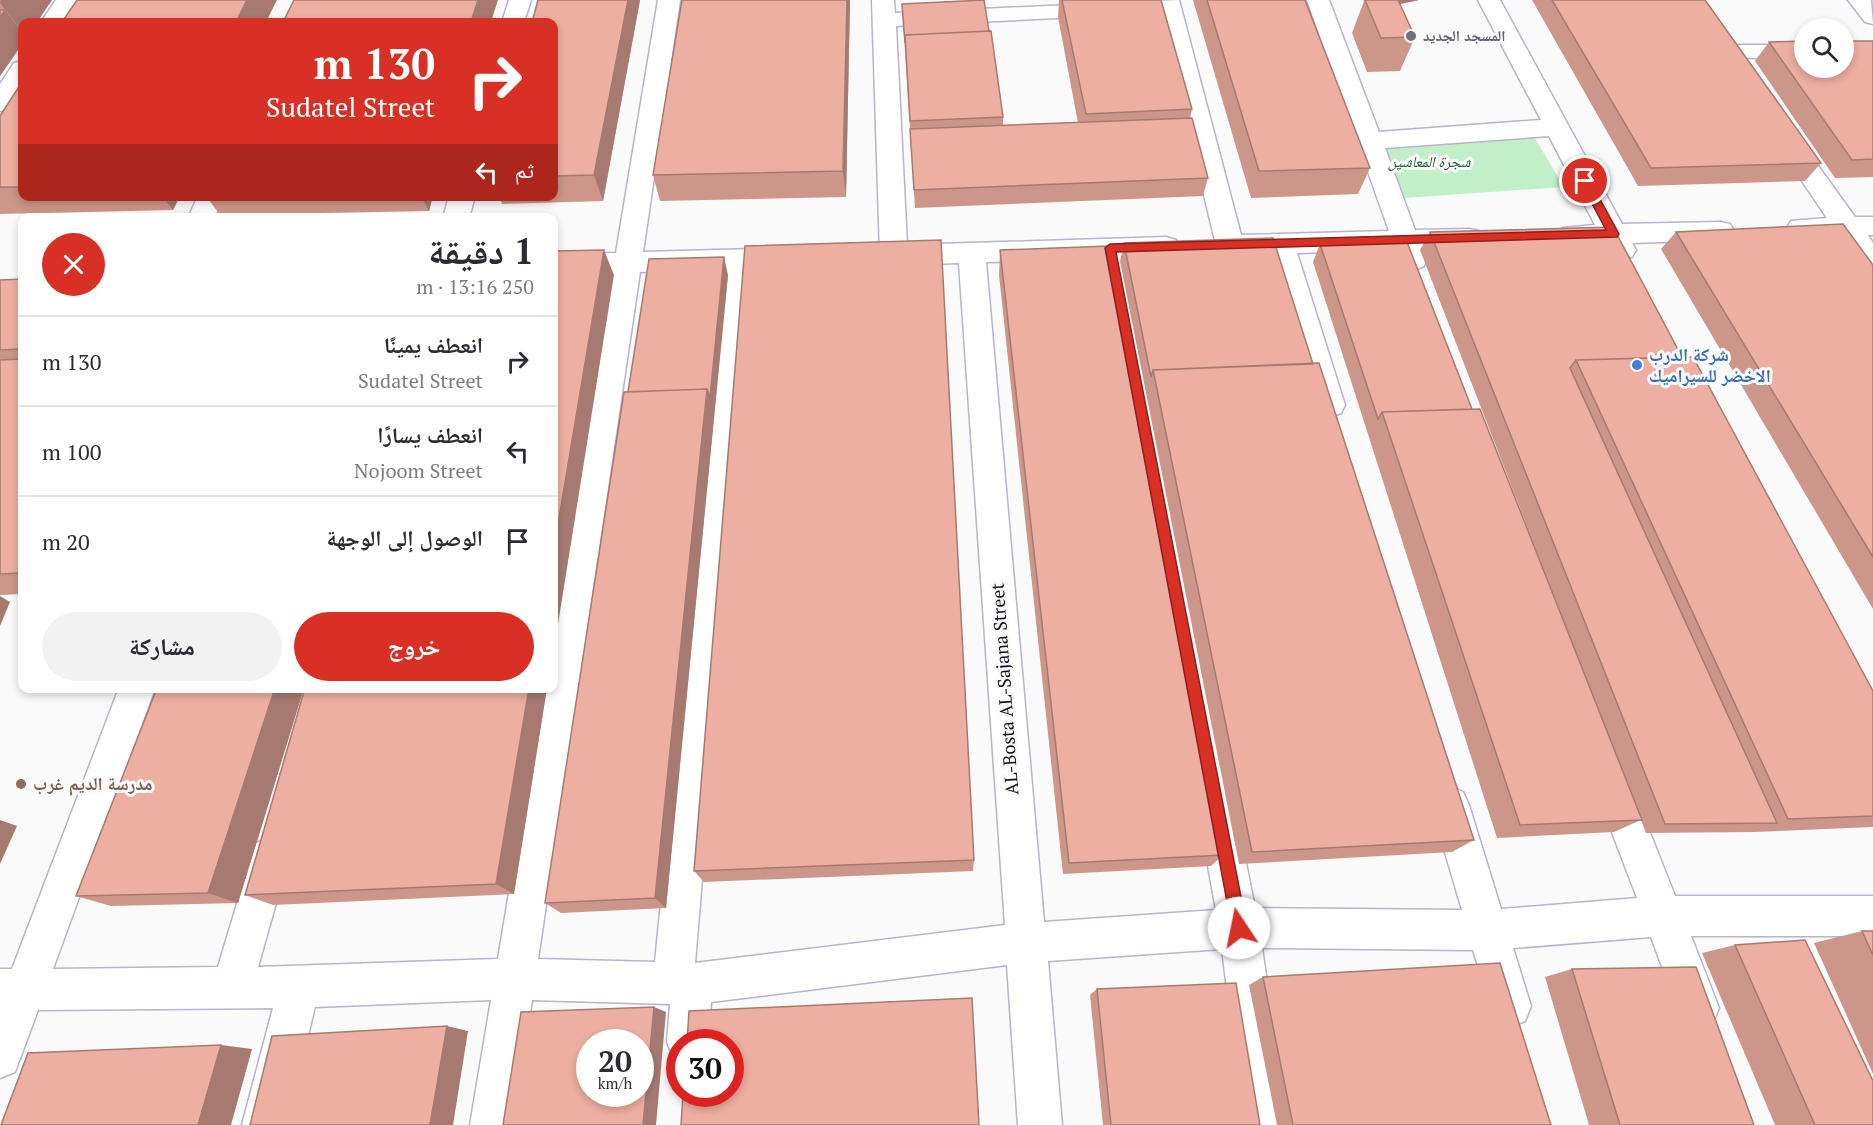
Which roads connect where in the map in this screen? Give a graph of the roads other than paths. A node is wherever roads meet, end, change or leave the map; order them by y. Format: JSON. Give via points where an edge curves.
{"nodes":[{"id":1,"x":67,"y":0,"type":"edge"},
{"id":2,"x":520,"y":0,"type":"edge"},
{"id":3,"x":669,"y":0,"type":"edge"},
{"id":4,"x":1318,"y":0,"type":"edge"},
{"id":5,"x":1489,"y":0,"type":"edge"},
{"id":6,"x":1859,"y":0,"type":"edge"},
{"id":7,"x":1169,"y":3,"type":"edge"},
{"id":8,"x":883,"y":10,"type":"edge"},
{"id":9,"x":1873,"y":17,"type":"edge"},
{"id":10,"x":55,"y":18,"type":"edge"},
{"id":11,"x":514,"y":18,"type":"edge"},
{"id":12,"x":1794,"y":52,"type":"edge"},
{"id":13,"x":1726,"y":53,"type":"edge"},
{"id":14,"x":18,"y":74,"type":"edge"},
{"id":15,"x":0,"y":103,"type":"edge"},
{"id":16,"x":1772,"y":119,"type":"edge"},
{"id":17,"x":1557,"y":127,"type":"junction"},
{"id":18,"x":1369,"y":141,"type":"junction"},
{"id":19,"x":1860,"y":226,"type":"edge"},
{"id":20,"x":1777,"y":229,"type":"edge"},
{"id":21,"x":1742,"y":230,"type":"edge"},
{"id":22,"x":1614,"y":234,"type":"junction"},
{"id":23,"x":1544,"y":236,"type":"edge"},
{"id":24,"x":1498,"y":237,"type":"edge"},
{"id":25,"x":1406,"y":240,"type":"junction"},
{"id":26,"x":1281,"y":243,"type":"junction"},
{"id":27,"x":1208,"y":245,"type":"junction"},
{"id":28,"x":1110,"y":248,"type":"junction"},
{"id":29,"x":972,"y":252,"type":"junction"},
{"id":30,"x":811,"y":257,"type":"edge"},
{"id":31,"x":740,"y":259,"type":"junction"},
{"id":32,"x":628,"y":262,"type":"junction"},
{"id":33,"x":1873,"y":263,"type":"edge"},
{"id":34,"x":558,"y":264,"type":"edge"},
{"id":35,"x":1636,"y":276,"type":"edge"},
{"id":36,"x":1423,"y":284,"type":"edge"},
{"id":37,"x":1340,"y":439,"type":"edge"},
{"id":38,"x":135,"y":693,"type":"edge"},
{"id":39,"x":1604,"y":760,"type":"edge"},
{"id":40,"x":1440,"y":772,"type":"edge"},
{"id":41,"x":279,"y":827,"type":"edge"},
{"id":42,"x":1663,"y":916,"type":"junction"},
{"id":43,"x":1873,"y":916,"type":"edge"},
{"id":44,"x":1239,"y":928,"type":"junction"},
{"id":45,"x":1488,"y":930,"type":"junction"},
{"id":46,"x":1024,"y":943,"type":"junction"},
{"id":47,"x":515,"y":979,"type":"junction"},
{"id":48,"x":682,"y":984,"type":"junction"},
{"id":49,"x":299,"y":987,"type":"junction"},
{"id":50,"x":232,"y":988,"type":"junction"},
{"id":51,"x":13,"y":990,"type":"edge"},
{"id":52,"x":687,"y":1029,"type":"edge"},
{"id":53,"x":1519,"y":1033,"type":"edge"},
{"id":54,"x":1709,"y":1037,"type":"edge"},
{"id":55,"x":0,"y":1057,"type":"edge"},
{"id":56,"x":264,"y":1125,"type":"edge"},
{"id":57,"x":492,"y":1125,"type":"edge"},
{"id":58,"x":1040,"y":1125,"type":"edge"},
{"id":59,"x":1266,"y":1125,"type":"edge"}],
"edges":[{"from":1,"to":10,"type":"street"},
{"from":2,"to":11,"type":"street"},
{"from":3,"to":32,"type":"street"},
{"from":4,"to":18,"type":"street"},
{"from":5,"to":17,"type":"street"},
{"from":6,"to":9,"type":"street"},
{"from":7,"to":8,"type":"street"},
{"from":7,"to":27,"type":"street"},
{"from":8,"to":29,"type":"street","via":[[882,255]]},
{"from":12,"to":13,"type":"street"},
{"from":14,"to":15,"type":"street"},
{"from":16,"to":19,"type":"street"},
{"from":17,"to":18,"type":"street"},
{"from":17,"to":22,"type":"street"},
{"from":18,"to":25,"type":"street"},
{"from":19,"to":20,"type":"street"},
{"from":19,"to":33,"type":"street"},
{"from":21,"to":22,"type":"street"},
{"from":22,"to":23,"type":"street"},
{"from":22,"to":35,"type":"street"},
{"from":24,"to":25,"type":"street"},
{"from":25,"to":26,"type":"street"},
{"from":25,"to":36,"type":"street"},
{"from":26,"to":27,"type":"street"},
{"from":26,"to":37,"type":"street"},
{"from":27,"to":28,"type":"street"},
{"from":28,"to":29,"type":"street"},
{"from":28,"to":44,"type":"street"},
{"from":29,"to":46,"type":"street","name":"AL-Bosta AL-Sajana Street"},
{"from":30,"to":31,"type":"street"},
{"from":31,"to":32,"type":"street"},
{"from":31,"to":48,"type":"street"},
{"from":32,"to":34,"type":"street"},
{"from":32,"to":47,"type":"street"},
{"from":38,"to":51,"type":"street"},
{"from":39,"to":42,"type":"street"},
{"from":40,"to":45,"type":"street"},
{"from":41,"to":50,"type":"street"},
{"from":42,"to":43,"type":"street"},
{"from":42,"to":45,"type":"street"},
{"from":42,"to":54,"type":"street"},
{"from":44,"to":45,"type":"street"},
{"from":44,"to":46,"type":"street"},
{"from":44,"to":59,"type":"street"},
{"from":45,"to":53,"type":"street"},
{"from":46,"to":48,"type":"street"},
{"from":46,"to":58,"type":"street","name":"AL-Bosta AL-Sajana Street"},
{"from":47,"to":48,"type":"street"},
{"from":47,"to":49,"type":"street"},
{"from":47,"to":57,"type":"street"},
{"from":48,"to":52,"type":"street"},
{"from":49,"to":50,"type":"street"},
{"from":49,"to":56,"type":"street"},
{"from":50,"to":51,"type":"street"},
{"from":51,"to":55,"type":"street"}]}
